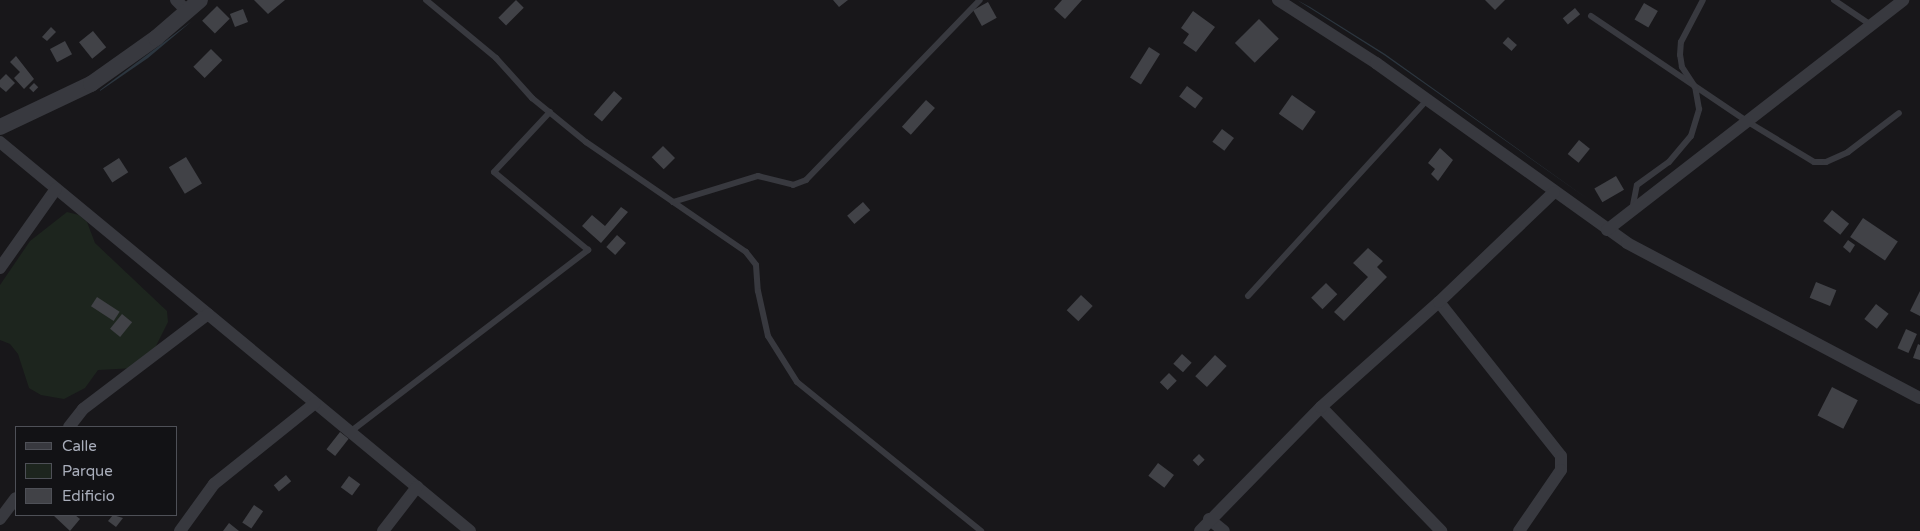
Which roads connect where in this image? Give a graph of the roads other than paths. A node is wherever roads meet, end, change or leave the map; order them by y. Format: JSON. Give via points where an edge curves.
{"nodes":[{"id":1,"x":176,"y":0,"type":"edge"},
{"id":2,"x":200,"y":0,"type":"edge"},
{"id":3,"x":426,"y":0,"type":"edge"},
{"id":4,"x":980,"y":0,"type":"edge"},
{"id":5,"x":1278,"y":0,"type":"edge"},
{"id":6,"x":1703,"y":0,"type":"edge"},
{"id":7,"x":1834,"y":0,"type":"edge"},
{"id":8,"x":1903,"y":0,"type":"edge"},
{"id":9,"x":188,"y":12,"type":"junction"},
{"id":10,"x":1591,"y":16,"type":"dead end"},
{"id":11,"x":1870,"y":25,"type":"junction"},
{"id":12,"x":1695,"y":87,"type":"junction"},
{"id":13,"x":1427,"y":100,"type":"junction"},
{"id":14,"x":550,"y":112,"type":"junction"},
{"id":15,"x":1899,"y":113,"type":"dead end"},
{"id":16,"x":1748,"y":122,"type":"junction"},
{"id":17,"x":0,"y":127,"type":"edge"},
{"id":18,"x":0,"y":142,"type":"edge"},
{"id":19,"x":56,"y":189,"type":"junction"},
{"id":20,"x":1554,"y":192,"type":"junction"},
{"id":21,"x":673,"y":202,"type":"junction"},
{"id":22,"x":1632,"y":211,"type":"junction"},
{"id":23,"x":1608,"y":230,"type":"junction"},
{"id":24,"x":0,"y":268,"type":"edge"},
{"id":25,"x":1248,"y":296,"type":"dead end"},
{"id":26,"x":1439,"y":302,"type":"junction"},
{"id":27,"x":208,"y":314,"type":"junction"},
{"id":28,"x":1920,"y":398,"type":"edge"},
{"id":29,"x":315,"y":403,"type":"junction"},
{"id":30,"x":1321,"y":407,"type":"junction"},
{"id":31,"x":70,"y":426,"type":"edge"},
{"id":32,"x":350,"y":432,"type":"junction"},
{"id":33,"x":417,"y":487,"type":"junction"},
{"id":34,"x":15,"y":499,"type":"edge"},
{"id":35,"x":0,"y":519,"type":"edge"},
{"id":36,"x":1210,"y":519,"type":"junction"},
{"id":37,"x":180,"y":531,"type":"edge"},
{"id":38,"x":383,"y":531,"type":"edge"},
{"id":39,"x":470,"y":531,"type":"edge"},
{"id":40,"x":981,"y":531,"type":"edge"},
{"id":41,"x":1200,"y":531,"type":"edge"},
{"id":42,"x":1224,"y":531,"type":"edge"},
{"id":43,"x":1442,"y":531,"type":"edge"},
{"id":44,"x":1518,"y":531,"type":"edge"}],
"edges":[{"from":1,"to":9,"type":"street"},
{"from":2,"to":9,"type":"street"},
{"from":3,"to":14,"type":"lane","via":[[496,58],[519,86]]},
{"from":4,"to":21,"type":"lane","via":[[806,180],[793,185],[758,176]]},
{"from":5,"to":13,"type":"street"},
{"from":6,"to":12,"type":"lane","via":[[1682,42],[1680,55],[1682,67]]},
{"from":7,"to":11,"type":"lane"},
{"from":8,"to":11,"type":"street"},
{"from":9,"to":17,"type":"street","via":[[91,84]]},
{"from":10,"to":12,"type":"lane"},
{"from":11,"to":16,"type":"street"},
{"from":12,"to":16,"type":"lane"},
{"from":12,"to":22,"type":"lane","via":[[1699,109],[1691,136],[1669,162],[1637,185]]},
{"from":13,"to":20,"type":"street"},
{"from":13,"to":25,"type":"lane"},
{"from":14,"to":21,"type":"lane","via":[[586,142]]},
{"from":14,"to":32,"type":"lane","via":[[494,172],[588,250]]},
{"from":15,"to":16,"type":"lane","via":[[1848,152],[1826,162],[1802,158]]},
{"from":16,"to":22,"type":"street"},
{"from":18,"to":19,"type":"street"},
{"from":19,"to":24,"type":"street"},
{"from":19,"to":27,"type":"street"},
{"from":20,"to":23,"type":"street"},
{"from":20,"to":26,"type":"street"},
{"from":21,"to":40,"type":"lane","via":[[746,252],[756,265],[768,336],[797,382]]},
{"from":22,"to":23,"type":"street"},
{"from":23,"to":28,"type":"street"},
{"from":26,"to":30,"type":"street"},
{"from":26,"to":44,"type":"street","via":[[1561,456],[1561,470]]},
{"from":27,"to":29,"type":"street"},
{"from":27,"to":31,"type":"street","via":[[82,409]]},
{"from":29,"to":32,"type":"street"},
{"from":29,"to":37,"type":"street","via":[[214,484]]},
{"from":30,"to":36,"type":"street"},
{"from":30,"to":43,"type":"street"},
{"from":32,"to":33,"type":"street"},
{"from":33,"to":38,"type":"street"},
{"from":33,"to":39,"type":"street"},
{"from":34,"to":35,"type":"street"},
{"from":36,"to":41,"type":"street"},
{"from":36,"to":42,"type":"street"}]}
